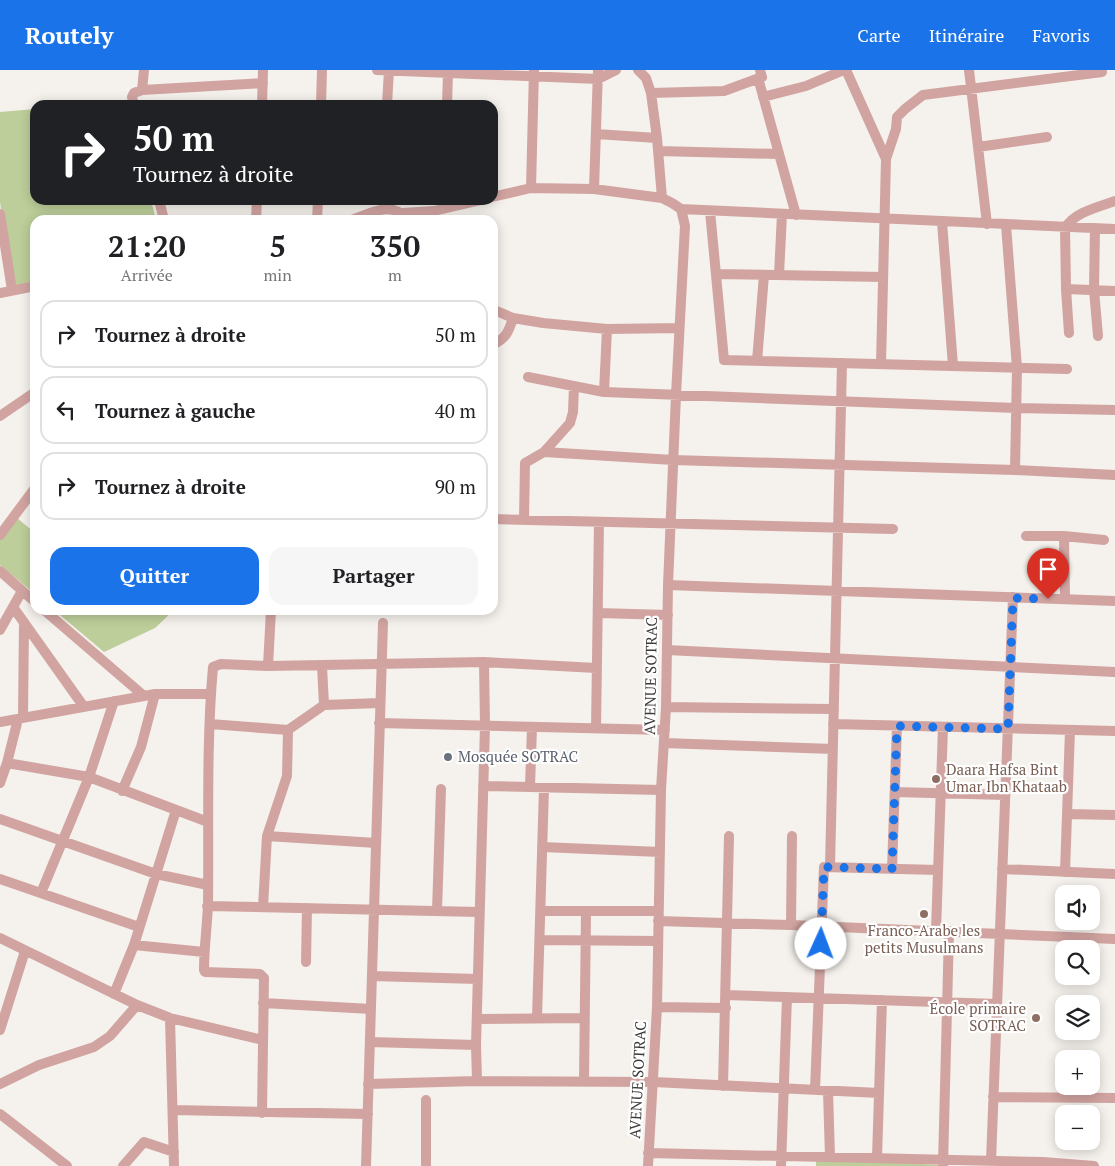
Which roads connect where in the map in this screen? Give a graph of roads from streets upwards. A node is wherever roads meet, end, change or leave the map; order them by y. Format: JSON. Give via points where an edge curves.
{"nodes":[{"id":1,"x":144,"y":70,"type":"edge"},
{"id":2,"x":263,"y":70,"type":"edge"},
{"id":3,"x":322,"y":70,"type":"edge"},
{"id":4,"x":377,"y":70,"type":"edge"},
{"id":5,"x":389,"y":70,"type":"edge"},
{"id":6,"x":616,"y":70,"type":"edge"},
{"id":7,"x":638,"y":70,"type":"edge"},
{"id":8,"x":845,"y":70,"type":"edge"},
{"id":9,"x":969,"y":70,"type":"edge"},
{"id":10,"x":448,"y":73,"type":"junction"},
{"id":11,"x":534,"y":73,"type":"edge"},
{"id":12,"x":598,"y":74,"type":"edge"},
{"id":13,"x":759,"y":74,"type":"edge"},
{"id":14,"x":1102,"y":74,"type":"edge"},
{"id":15,"x":263,"y":82,"type":"junction"},
{"id":16,"x":971,"y":88,"type":"junction"},
{"id":17,"x":142,"y":90,"type":"junction"},
{"id":18,"x":651,"y":93,"type":"junction"},
{"id":19,"x":764,"y":98,"type":"junction"},
{"id":20,"x":133,"y":100,"type":"edge"},
{"id":21,"x":262,"y":100,"type":"edge"},
{"id":22,"x":321,"y":100,"type":"edge"},
{"id":23,"x":388,"y":100,"type":"edge"},
{"id":24,"x":447,"y":100,"type":"edge"},
{"id":25,"x":596,"y":134,"type":"junction"},
{"id":26,"x":1047,"y":137,"type":"dead end"},
{"id":27,"x":658,"y":138,"type":"junction"},
{"id":28,"x":978,"y":147,"type":"junction"},
{"id":29,"x":658,"y":151,"type":"junction"},
{"id":30,"x":779,"y":154,"type":"junction"},
{"id":31,"x":886,"y":159,"type":"junction"},
{"id":32,"x":531,"y":188,"type":"junction"},
{"id":33,"x":594,"y":189,"type":"junction"},
{"id":34,"x":498,"y":196,"type":"edge"},
{"id":35,"x":662,"y":198,"type":"junction"},
{"id":36,"x":1115,"y":201,"type":"edge"},
{"id":37,"x":384,"y":205,"type":"edge"},
{"id":38,"x":388,"y":205,"type":"edge"},
{"id":39,"x":443,"y":205,"type":"edge"},
{"id":40,"x":681,"y":209,"type":"junction"},
{"id":41,"x":710,"y":211,"type":"junction"},
{"id":42,"x":0,"y":214,"type":"edge"},
{"id":43,"x":782,"y":214,"type":"junction"},
{"id":44,"x":362,"y":215,"type":"edge"},
{"id":45,"x":404,"y":215,"type":"edge"},
{"id":46,"x":412,"y":215,"type":"edge"},
{"id":47,"x":796,"y":215,"type":"junction"},
{"id":48,"x":884,"y":219,"type":"junction"},
{"id":49,"x":942,"y":222,"type":"junction"},
{"id":50,"x":987,"y":224,"type":"junction"},
{"id":51,"x":1006,"y":225,"type":"junction"},
{"id":52,"x":1065,"y":228,"type":"junction"},
{"id":53,"x":1095,"y":229,"type":"junction"},
{"id":54,"x":1115,"y":229,"type":"edge"},
{"id":55,"x":716,"y":274,"type":"junction"},
{"id":56,"x":764,"y":275,"type":"junction"},
{"id":57,"x":779,"y":275,"type":"junction"},
{"id":58,"x":883,"y":277,"type":"junction"},
{"id":59,"x":30,"y":287,"type":"edge"},
{"id":60,"x":1066,"y":289,"type":"junction"},
{"id":61,"x":12,"y":290,"type":"junction"},
{"id":62,"x":1094,"y":290,"type":"junction"},
{"id":63,"x":1115,"y":291,"type":"edge"},
{"id":64,"x":0,"y":292,"type":"edge"},
{"id":65,"x":498,"y":312,"type":"edge"},
{"id":66,"x":513,"y":318,"type":"junction"},
{"id":67,"x":679,"y":328,"type":"junction"},
{"id":68,"x":607,"y":329,"type":"junction"},
{"id":69,"x":1069,"y":333,"type":"dead end"},
{"id":70,"x":1098,"y":336,"type":"dead end"},
{"id":71,"x":498,"y":343,"type":"edge"},
{"id":72,"x":757,"y":361,"type":"junction"},
{"id":73,"x":842,"y":364,"type":"junction"},
{"id":74,"x":881,"y":364,"type":"junction"},
{"id":75,"x":953,"y":366,"type":"junction"},
{"id":76,"x":1017,"y":368,"type":"junction"},
{"id":77,"x":1067,"y":369,"type":"dead end"},
{"id":78,"x":528,"y":377,"type":"dead end"},
{"id":79,"x":574,"y":386,"type":"junction"},
{"id":80,"x":604,"y":392,"type":"junction"},
{"id":81,"x":30,"y":395,"type":"edge"},
{"id":82,"x":676,"y":395,"type":"junction"},
{"id":83,"x":841,"y":401,"type":"junction"},
{"id":84,"x":1016,"y":408,"type":"junction"},
{"id":85,"x":1115,"y":410,"type":"edge"},
{"id":86,"x":1,"y":413,"type":"edge"},
{"id":87,"x":544,"y":452,"type":"junction"},
{"id":88,"x":673,"y":460,"type":"junction"},
{"id":89,"x":839,"y":465,"type":"junction"},
{"id":90,"x":1015,"y":470,"type":"junction"},
{"id":91,"x":1115,"y":475,"type":"edge"},
{"id":92,"x":30,"y":495,"type":"edge"},
{"id":93,"x":498,"y":519,"type":"edge"},
{"id":94,"x":524,"y":520,"type":"junction"},
{"id":95,"x":599,"y":522,"type":"junction"},
{"id":96,"x":670,"y":524,"type":"junction"},
{"id":97,"x":838,"y":528,"type":"junction"},
{"id":98,"x":893,"y":528,"type":"dead end"},
{"id":99,"x":0,"y":535,"type":"edge"},
{"id":100,"x":1026,"y":536,"type":"dead end"},
{"id":101,"x":1064,"y":536,"type":"junction"},
{"id":102,"x":1104,"y":540,"type":"dead end"},
{"id":103,"x":0,"y":572,"type":"edge"},
{"id":104,"x":668,"y":585,"type":"junction"},
{"id":105,"x":22,"y":591,"type":"junction"},
{"id":106,"x":836,"y":591,"type":"junction"},
{"id":107,"x":30,"y":598,"type":"edge"},
{"id":108,"x":1013,"y":598,"type":"junction"},
{"id":109,"x":1065,"y":599,"type":"junction"},
{"id":110,"x":1115,"y":601,"type":"edge"},
{"id":111,"x":13,"y":607,"type":"junction"},
{"id":112,"x":598,"y":613,"type":"junction"},
{"id":113,"x":50,"y":615,"type":"edge"},
{"id":114,"x":271,"y":615,"type":"edge"},
{"id":115,"x":668,"y":615,"type":"junction"},
{"id":116,"x":24,"y":622,"type":"junction"},
{"id":117,"x":383,"y":623,"type":"dead end"},
{"id":118,"x":0,"y":630,"type":"edge"},
{"id":119,"x":667,"y":650,"type":"junction"},
{"id":120,"x":835,"y":658,"type":"junction"},
{"id":121,"x":484,"y":662,"type":"junction"},
{"id":122,"x":381,"y":664,"type":"junction"},
{"id":123,"x":268,"y":666,"type":"junction"},
{"id":124,"x":322,"y":666,"type":"junction"},
{"id":125,"x":1010,"y":667,"type":"junction"},
{"id":126,"x":596,"y":668,"type":"junction"},
{"id":127,"x":1115,"y":672,"type":"edge"},
{"id":128,"x":154,"y":694,"type":"junction"},
{"id":129,"x":210,"y":694,"type":"junction"},
{"id":130,"x":144,"y":696,"type":"junction"},
{"id":131,"x":114,"y":701,"type":"junction"},
{"id":132,"x":380,"y":703,"type":"junction"},
{"id":133,"x":324,"y":705,"type":"junction"},
{"id":134,"x":84,"y":707,"type":"junction"},
{"id":135,"x":666,"y":707,"type":"junction"},
{"id":136,"x":834,"y":709,"type":"junction"},
{"id":137,"x":21,"y":718,"type":"junction"},
{"id":138,"x":0,"y":722,"type":"edge"},
{"id":139,"x":210,"y":724,"type":"junction"},
{"id":140,"x":379,"y":724,"type":"junction"},
{"id":141,"x":833,"y":724,"type":"junction"},
{"id":142,"x":485,"y":726,"type":"junction"},
{"id":143,"x":897,"y":726,"type":"junction"},
{"id":144,"x":532,"y":727,"type":"junction"},
{"id":145,"x":943,"y":727,"type":"junction"},
{"id":146,"x":596,"y":728,"type":"junction"},
{"id":147,"x":1008,"y":729,"type":"junction"},
{"id":148,"x":288,"y":730,"type":"junction"},
{"id":149,"x":665,"y":730,"type":"junction"},
{"id":150,"x":1070,"y":730,"type":"junction"},
{"id":151,"x":1115,"y":731,"type":"edge"},
{"id":152,"x":664,"y":743,"type":"junction"},
{"id":153,"x":833,"y":749,"type":"junction"},
{"id":154,"x":7,"y":763,"type":"junction"},
{"id":155,"x":89,"y":777,"type":"junction"},
{"id":156,"x":0,"y":783,"type":"edge"},
{"id":157,"x":483,"y":786,"type":"junction"},
{"id":158,"x":530,"y":787,"type":"junction"},
{"id":159,"x":544,"y":788,"type":"junction"},
{"id":160,"x":441,"y":789,"type":"dead end"},
{"id":161,"x":122,"y":790,"type":"junction"},
{"id":162,"x":661,"y":790,"type":"junction"},
{"id":163,"x":894,"y":792,"type":"junction"},
{"id":164,"x":941,"y":793,"type":"junction"},
{"id":165,"x":1005,"y":795,"type":"junction"},
{"id":166,"x":176,"y":810,"type":"junction"},
{"id":167,"x":1067,"y":814,"type":"junction"},
{"id":168,"x":1115,"y":816,"type":"edge"},
{"id":169,"x":0,"y":819,"type":"edge"},
{"id":170,"x":208,"y":822,"type":"junction"},
{"id":171,"x":267,"y":836,"type":"junction"},
{"id":172,"x":729,"y":836,"type":"dead end"},
{"id":173,"x":792,"y":836,"type":"dead end"},
{"id":174,"x":63,"y":842,"type":"junction"},
{"id":175,"x":376,"y":843,"type":"junction"},
{"id":176,"x":542,"y":847,"type":"junction"},
{"id":177,"x":660,"y":852,"type":"junction"},
{"id":178,"x":830,"y":867,"type":"junction"},
{"id":179,"x":892,"y":869,"type":"junction"},
{"id":180,"x":1002,"y":869,"type":"junction"},
{"id":181,"x":938,"y":870,"type":"junction"},
{"id":182,"x":1065,"y":872,"type":"junction"},
{"id":183,"x":156,"y":874,"type":"junction"},
{"id":184,"x":1115,"y":874,"type":"edge"},
{"id":185,"x":0,"y":879,"type":"edge"},
{"id":186,"x":208,"y":885,"type":"junction"},
{"id":187,"x":41,"y":893,"type":"junction"},
{"id":188,"x":208,"y":906,"type":"junction"},
{"id":189,"x":263,"y":907,"type":"junction"},
{"id":190,"x":307,"y":908,"type":"junction"},
{"id":191,"x":374,"y":910,"type":"junction"},
{"id":192,"x":437,"y":911,"type":"junction"},
{"id":193,"x":541,"y":911,"type":"junction"},
{"id":194,"x":586,"y":911,"type":"junction"},
{"id":195,"x":479,"y":912,"type":"junction"},
{"id":196,"x":658,"y":916,"type":"junction"},
{"id":197,"x":728,"y":924,"type":"junction"},
{"id":198,"x":791,"y":925,"type":"junction"},
{"id":199,"x":139,"y":927,"type":"junction"},
{"id":200,"x":822,"y":927,"type":"junction"},
{"id":201,"x":936,"y":931,"type":"junction"},
{"id":202,"x":949,"y":931,"type":"junction"},
{"id":203,"x":1000,"y":933,"type":"junction"},
{"id":204,"x":0,"y":938,"type":"edge"},
{"id":205,"x":1115,"y":939,"type":"edge"},
{"id":206,"x":540,"y":940,"type":"junction"},
{"id":207,"x":586,"y":940,"type":"junction"},
{"id":208,"x":658,"y":941,"type":"junction"},
{"id":209,"x":134,"y":945,"type":"junction"},
{"id":210,"x":25,"y":951,"type":"junction"},
{"id":211,"x":204,"y":952,"type":"junction"},
{"id":212,"x":306,"y":962,"type":"dead end"},
{"id":213,"x":372,"y":976,"type":"junction"},
{"id":214,"x":478,"y":979,"type":"junction"},
{"id":215,"x":114,"y":994,"type":"junction"},
{"id":216,"x":726,"y":995,"type":"junction"},
{"id":217,"x":787,"y":997,"type":"junction"},
{"id":218,"x":818,"y":998,"type":"junction"},
{"id":219,"x":882,"y":1000,"type":"junction"},
{"id":220,"x":263,"y":1002,"type":"junction"},
{"id":221,"x":947,"y":1002,"type":"junction"},
{"id":222,"x":997,"y":1004,"type":"junction"},
{"id":223,"x":137,"y":1005,"type":"junction"},
{"id":224,"x":656,"y":1006,"type":"junction"},
{"id":225,"x":726,"y":1008,"type":"junction"},
{"id":226,"x":371,"y":1010,"type":"junction"},
{"id":227,"x":170,"y":1018,"type":"junction"},
{"id":228,"x":537,"y":1018,"type":"junction"},
{"id":229,"x":584,"y":1018,"type":"junction"},
{"id":230,"x":477,"y":1019,"type":"junction"},
{"id":231,"x":0,"y":1030,"type":"edge"},
{"id":232,"x":263,"y":1040,"type":"junction"},
{"id":233,"x":370,"y":1042,"type":"junction"},
{"id":234,"x":476,"y":1045,"type":"junction"},
{"id":235,"x":477,"y":1081,"type":"junction"},
{"id":236,"x":584,"y":1081,"type":"junction"},
{"id":237,"x":654,"y":1082,"type":"junction"},
{"id":238,"x":0,"y":1084,"type":"edge"},
{"id":239,"x":368,"y":1084,"type":"junction"},
{"id":240,"x":723,"y":1086,"type":"junction"},
{"id":241,"x":784,"y":1089,"type":"junction"},
{"id":242,"x":814,"y":1090,"type":"junction"},
{"id":243,"x":828,"y":1091,"type":"junction"},
{"id":244,"x":879,"y":1092,"type":"junction"},
{"id":245,"x":993,"y":1097,"type":"junction"},
{"id":246,"x":1115,"y":1098,"type":"edge"},
{"id":247,"x":426,"y":1100,"type":"dead end"},
{"id":248,"x":174,"y":1110,"type":"junction"},
{"id":249,"x":262,"y":1113,"type":"junction"},
{"id":250,"x":0,"y":1114,"type":"edge"},
{"id":251,"x":368,"y":1114,"type":"junction"},
{"id":252,"x":174,"y":1152,"type":"junction"},
{"id":253,"x":648,"y":1153,"type":"junction"},
{"id":254,"x":830,"y":1157,"type":"junction"},
{"id":255,"x":877,"y":1158,"type":"junction"},
{"id":256,"x":781,"y":1161,"type":"edge"},
{"id":257,"x":991,"y":1161,"type":"junction"},
{"id":258,"x":943,"y":1163,"type":"edge"},
{"id":259,"x":67,"y":1166,"type":"edge"},
{"id":260,"x":123,"y":1166,"type":"edge"},
{"id":261,"x":174,"y":1166,"type":"edge"},
{"id":262,"x":366,"y":1166,"type":"edge"},
{"id":263,"x":426,"y":1166,"type":"edge"},
{"id":264,"x":648,"y":1166,"type":"edge"},
{"id":265,"x":1094,"y":1166,"type":"edge"}],
"edges":[{"from":1,"to":17,"type":"street"},
{"from":2,"to":15,"type":"street"},
{"from":3,"to":22,"type":"street"},
{"from":4,"to":5,"type":"street"},
{"from":5,"to":10,"type":"street"},
{"from":5,"to":23,"type":"street"},
{"from":6,"to":12,"type":"street"},
{"from":7,"to":18,"type":"street","via":[[646,78]]},
{"from":8,"to":19,"type":"street"},
{"from":8,"to":31,"type":"street"},
{"from":9,"to":16,"type":"street"},
{"from":10,"to":11,"type":"street"},
{"from":10,"to":24,"type":"street"},
{"from":11,"to":12,"type":"street"},
{"from":11,"to":32,"type":"street"},
{"from":12,"to":25,"type":"street"},
{"from":13,"to":18,"type":"street","via":[[724,91]]},
{"from":13,"to":19,"type":"street"},
{"from":14,"to":16,"type":"street"},
{"from":15,"to":17,"type":"street"},
{"from":15,"to":21,"type":"street"},
{"from":16,"to":28,"type":"street"},
{"from":16,"to":31,"type":"street","via":[[923,96],[905,109],[897,117]]},
{"from":17,"to":20,"type":"street","via":[[134,93]]},
{"from":18,"to":27,"type":"street"},
{"from":19,"to":30,"type":"street"},
{"from":25,"to":27,"type":"street"},
{"from":25,"to":33,"type":"street"},
{"from":26,"to":28,"type":"street"},
{"from":27,"to":29,"type":"street"},
{"from":28,"to":50,"type":"street"},
{"from":29,"to":30,"type":"street"},
{"from":29,"to":35,"type":"street"},
{"from":30,"to":47,"type":"street"},
{"from":31,"to":48,"type":"street"},
{"from":32,"to":33,"type":"street"},
{"from":32,"to":34,"type":"street"},
{"from":33,"to":35,"type":"street"},
{"from":35,"to":40,"type":"street"},
{"from":36,"to":52,"type":"street","via":[[1076,216]]},
{"from":37,"to":44,"type":"street"},
{"from":38,"to":45,"type":"street"},
{"from":39,"to":46,"type":"street","via":[[434,211]]},
{"from":40,"to":41,"type":"street"},
{"from":40,"to":67,"type":"street","name":"AVENUE SOTRAC","via":[[686,226]]},
{"from":41,"to":43,"type":"street"},
{"from":41,"to":55,"type":"street"},
{"from":42,"to":61,"type":"street"},
{"from":43,"to":47,"type":"street"},
{"from":43,"to":57,"type":"street"},
{"from":47,"to":48,"type":"street"},
{"from":48,"to":49,"type":"street"},
{"from":48,"to":58,"type":"street"},
{"from":49,"to":50,"type":"street"},
{"from":49,"to":75,"type":"street"},
{"from":50,"to":51,"type":"street"},
{"from":51,"to":52,"type":"street"},
{"from":51,"to":76,"type":"street"},
{"from":52,"to":53,"type":"street"},
{"from":52,"to":60,"type":"street"},
{"from":53,"to":54,"type":"street"},
{"from":53,"to":62,"type":"street"},
{"from":55,"to":56,"type":"street"},
{"from":55,"to":72,"type":"street","via":[[724,360]]},
{"from":56,"to":57,"type":"street"},
{"from":56,"to":72,"type":"street"},
{"from":57,"to":58,"type":"street"},
{"from":58,"to":74,"type":"street"},
{"from":59,"to":61,"type":"street"},
{"from":60,"to":62,"type":"street"},
{"from":60,"to":69,"type":"street"},
{"from":61,"to":64,"type":"street"},
{"from":62,"to":63,"type":"street"},
{"from":62,"to":70,"type":"street"},
{"from":65,"to":66,"type":"street"},
{"from":66,"to":68,"type":"street"},
{"from":66,"to":71,"type":"street","via":[[508,334]]},
{"from":67,"to":68,"type":"street"},
{"from":67,"to":82,"type":"street","name":"AVENUE SOTRAC"},
{"from":68,"to":80,"type":"street"},
{"from":72,"to":73,"type":"street"},
{"from":73,"to":74,"type":"street"},
{"from":73,"to":83,"type":"street"},
{"from":74,"to":75,"type":"street"},
{"from":75,"to":76,"type":"street"},
{"from":76,"to":77,"type":"street"},
{"from":76,"to":84,"type":"street"},
{"from":78,"to":79,"type":"street"},
{"from":79,"to":80,"type":"street"},
{"from":79,"to":87,"type":"street","via":[[570,423]]},
{"from":80,"to":82,"type":"street"},
{"from":81,"to":86,"type":"street"},
{"from":82,"to":83,"type":"street"},
{"from":82,"to":88,"type":"street","name":"AVENUE SOTRAC"},
{"from":83,"to":84,"type":"street"},
{"from":83,"to":89,"type":"street"},
{"from":84,"to":85,"type":"street"},
{"from":84,"to":90,"type":"street"},
{"from":87,"to":88,"type":"street"},
{"from":87,"to":94,"type":"street","via":[[525,463]]},
{"from":88,"to":89,"type":"street"},
{"from":88,"to":96,"type":"street","name":"AVENUE SOTRAC"},
{"from":89,"to":90,"type":"street"},
{"from":89,"to":97,"type":"street"},
{"from":90,"to":91,"type":"street"},
{"from":92,"to":99,"type":"street"},
{"from":93,"to":94,"type":"street"},
{"from":94,"to":95,"type":"street"},
{"from":95,"to":96,"type":"street"},
{"from":95,"to":112,"type":"street"},
{"from":96,"to":97,"type":"street"},
{"from":96,"to":104,"type":"street","name":"AVENUE SOTRAC"},
{"from":97,"to":98,"type":"street"},
{"from":97,"to":106,"type":"street"},
{"from":100,"to":101,"type":"street"},
{"from":101,"to":102,"type":"street"},
{"from":101,"to":109,"type":"street"},
{"from":103,"to":105,"type":"street"},
{"from":104,"to":106,"type":"street"},
{"from":104,"to":115,"type":"street","name":"AVENUE SOTRAC"},
{"from":105,"to":107,"type":"street"},
{"from":105,"to":111,"type":"street"},
{"from":106,"to":108,"type":"street"},
{"from":106,"to":120,"type":"street"},
{"from":108,"to":109,"type":"street"},
{"from":108,"to":125,"type":"street"},
{"from":109,"to":110,"type":"street"},
{"from":111,"to":116,"type":"street"},
{"from":111,"to":118,"type":"street"},
{"from":112,"to":115,"type":"street"},
{"from":112,"to":126,"type":"street"},
{"from":113,"to":130,"type":"street"},
{"from":114,"to":123,"type":"street"},
{"from":115,"to":119,"type":"street","name":"AVENUE SOTRAC"},
{"from":116,"to":134,"type":"street"},
{"from":116,"to":137,"type":"street"},
{"from":117,"to":122,"type":"street"},
{"from":119,"to":120,"type":"street"},
{"from":119,"to":135,"type":"street","name":"AVENUE SOTRAC"},
{"from":120,"to":125,"type":"street"},
{"from":120,"to":136,"type":"street"},
{"from":121,"to":122,"type":"street"},
{"from":121,"to":126,"type":"street"},
{"from":121,"to":142,"type":"street"},
{"from":122,"to":124,"type":"street"},
{"from":122,"to":132,"type":"street"},
{"from":123,"to":124,"type":"street"},
{"from":123,"to":129,"type":"street","via":[[221,664],[213,667]]},
{"from":124,"to":133,"type":"street"},
{"from":125,"to":127,"type":"street"},
{"from":125,"to":147,"type":"street"},
{"from":126,"to":146,"type":"street"},
{"from":128,"to":129,"type":"street"},
{"from":128,"to":130,"type":"street"},
{"from":128,"to":161,"type":"street","via":[[141,747]]},
{"from":129,"to":139,"type":"street"},
{"from":130,"to":131,"type":"street"},
{"from":131,"to":134,"type":"street"},
{"from":131,"to":155,"type":"street"},
{"from":132,"to":133,"type":"street"},
{"from":132,"to":140,"type":"street"},
{"from":133,"to":148,"type":"street"},
{"from":134,"to":137,"type":"street"},
{"from":135,"to":136,"type":"street"},
{"from":135,"to":149,"type":"street","name":"AVENUE SOTRAC"},
{"from":136,"to":141,"type":"street"},
{"from":137,"to":138,"type":"street"},
{"from":137,"to":154,"type":"street"},
{"from":139,"to":148,"type":"street"},
{"from":139,"to":170,"type":"street"},
{"from":140,"to":142,"type":"street"},
{"from":140,"to":175,"type":"street"},
{"from":141,"to":143,"type":"street"},
{"from":141,"to":153,"type":"street"},
{"from":142,"to":144,"type":"street"},
{"from":142,"to":157,"type":"street"},
{"from":143,"to":145,"type":"street"},
{"from":143,"to":163,"type":"street"},
{"from":144,"to":146,"type":"street"},
{"from":144,"to":158,"type":"street"},
{"from":145,"to":147,"type":"street"},
{"from":145,"to":164,"type":"street"},
{"from":146,"to":149,"type":"street"},
{"from":147,"to":150,"type":"street"},
{"from":147,"to":165,"type":"street"},
{"from":148,"to":171,"type":"street","via":[[287,776]]},
{"from":149,"to":152,"type":"street","name":"AVENUE SOTRAC"},
{"from":150,"to":151,"type":"street"},
{"from":150,"to":167,"type":"street"},
{"from":152,"to":153,"type":"street"},
{"from":152,"to":162,"type":"street","name":"AVENUE SOTRAC"},
{"from":153,"to":178,"type":"street"},
{"from":154,"to":155,"type":"street"},
{"from":154,"to":156,"type":"street"},
{"from":155,"to":161,"type":"street"},
{"from":155,"to":174,"type":"street"},
{"from":157,"to":158,"type":"street"},
{"from":157,"to":195,"type":"street"},
{"from":158,"to":159,"type":"street"},
{"from":159,"to":162,"type":"street"},
{"from":159,"to":176,"type":"street"},
{"from":160,"to":192,"type":"street"},
{"from":161,"to":166,"type":"street"},
{"from":162,"to":177,"type":"street","name":"AVENUE SOTRAC"},
{"from":163,"to":164,"type":"street"},
{"from":163,"to":179,"type":"street"},
{"from":164,"to":165,"type":"street"},
{"from":164,"to":181,"type":"street"},
{"from":165,"to":180,"type":"street"},
{"from":166,"to":170,"type":"street"},
{"from":166,"to":183,"type":"street"},
{"from":167,"to":168,"type":"street"},
{"from":167,"to":182,"type":"street"},
{"from":169,"to":174,"type":"street"},
{"from":170,"to":186,"type":"street"},
{"from":171,"to":175,"type":"street"},
{"from":171,"to":189,"type":"street"},
{"from":172,"to":197,"type":"street"},
{"from":173,"to":198,"type":"street"},
{"from":174,"to":183,"type":"street"},
{"from":174,"to":187,"type":"street"},
{"from":175,"to":191,"type":"street"},
{"from":176,"to":177,"type":"street"},
{"from":176,"to":193,"type":"street"},
{"from":177,"to":196,"type":"street","name":"AVENUE SOTRAC"},
{"from":178,"to":179,"type":"street"},
{"from":178,"to":200,"type":"street","via":[[824,867]]},
{"from":179,"to":181,"type":"street"},
{"from":180,"to":182,"type":"street"},
{"from":180,"to":203,"type":"street"},
{"from":181,"to":201,"type":"street"},
{"from":182,"to":184,"type":"street"},
{"from":183,"to":186,"type":"street"},
{"from":183,"to":199,"type":"street"},
{"from":185,"to":187,"type":"street"},
{"from":186,"to":188,"type":"street"},
{"from":187,"to":199,"type":"street"},
{"from":188,"to":189,"type":"street"},
{"from":188,"to":211,"type":"street"},
{"from":189,"to":190,"type":"street"},
{"from":190,"to":191,"type":"street"},
{"from":190,"to":212,"type":"street"},
{"from":191,"to":192,"type":"street"},
{"from":191,"to":213,"type":"street"},
{"from":192,"to":195,"type":"street"},
{"from":193,"to":194,"type":"street"},
{"from":193,"to":206,"type":"street"},
{"from":194,"to":196,"type":"street"},
{"from":194,"to":207,"type":"street"},
{"from":195,"to":214,"type":"street"},
{"from":196,"to":197,"type":"street"},
{"from":196,"to":208,"type":"street","name":"AVENUE SOTRAC"},
{"from":197,"to":198,"type":"street"},
{"from":197,"to":216,"type":"street"},
{"from":198,"to":200,"type":"street"},
{"from":199,"to":209,"type":"street"},
{"from":200,"to":201,"type":"street"},
{"from":200,"to":218,"type":"street"},
{"from":201,"to":202,"type":"street"},
{"from":202,"to":203,"type":"street"},
{"from":202,"to":221,"type":"street"},
{"from":203,"to":205,"type":"street"},
{"from":203,"to":222,"type":"street"},
{"from":204,"to":210,"type":"street"},
{"from":206,"to":207,"type":"street"},
{"from":206,"to":228,"type":"street"},
{"from":207,"to":208,"type":"street"},
{"from":207,"to":229,"type":"street"},
{"from":208,"to":224,"type":"street","name":"AVENUE SOTRAC"},
{"from":209,"to":211,"type":"street"},
{"from":209,"to":215,"type":"street"},
{"from":210,"to":215,"type":"street"},
{"from":210,"to":231,"type":"street"},
{"from":211,"to":220,"type":"street","via":[[205,972],[262,975]]},
{"from":213,"to":214,"type":"street"},
{"from":213,"to":226,"type":"street"},
{"from":214,"to":230,"type":"street"},
{"from":215,"to":223,"type":"street"},
{"from":216,"to":217,"type":"street"},
{"from":216,"to":225,"type":"street"},
{"from":217,"to":218,"type":"street"},
{"from":217,"to":241,"type":"street"},
{"from":218,"to":219,"type":"street"},
{"from":218,"to":242,"type":"street"},
{"from":219,"to":221,"type":"street"},
{"from":219,"to":244,"type":"street"},
{"from":220,"to":226,"type":"street"},
{"from":220,"to":232,"type":"street"},
{"from":221,"to":222,"type":"street"},
{"from":221,"to":258,"type":"street"},
{"from":222,"to":245,"type":"street"},
{"from":223,"to":227,"type":"street"},
{"from":223,"to":238,"type":"street","via":[[110,1036],[94,1047],[39,1065]]},
{"from":224,"to":225,"type":"street"},
{"from":224,"to":237,"type":"street","name":"AVENUE SOTRAC"},
{"from":225,"to":240,"type":"street"},
{"from":226,"to":233,"type":"street"},
{"from":227,"to":232,"type":"street"},
{"from":227,"to":248,"type":"street"},
{"from":228,"to":229,"type":"street"},
{"from":228,"to":230,"type":"street"},
{"from":229,"to":236,"type":"street"},
{"from":230,"to":234,"type":"street"},
{"from":232,"to":249,"type":"street"},
{"from":233,"to":234,"type":"street"},
{"from":233,"to":239,"type":"street"},
{"from":234,"to":235,"type":"street"},
{"from":235,"to":236,"type":"street"},
{"from":235,"to":239,"type":"street"},
{"from":236,"to":237,"type":"street"},
{"from":237,"to":240,"type":"street"},
{"from":237,"to":253,"type":"street","name":"AVENUE SOTRAC"},
{"from":239,"to":251,"type":"street"},
{"from":240,"to":241,"type":"street"},
{"from":241,"to":242,"type":"street"},
{"from":241,"to":256,"type":"street"},
{"from":242,"to":243,"type":"street"},
{"from":243,"to":244,"type":"street"},
{"from":243,"to":254,"type":"street"},
{"from":244,"to":255,"type":"street"},
{"from":245,"to":246,"type":"street"},
{"from":245,"to":257,"type":"street"},
{"from":247,"to":263,"type":"street"},
{"from":248,"to":249,"type":"street"},
{"from":248,"to":252,"type":"street"},
{"from":249,"to":251,"type":"street"},
{"from":250,"to":259,"type":"street"},
{"from":251,"to":262,"type":"street"},
{"from":252,"to":260,"type":"street","via":[[144,1142]]},
{"from":252,"to":261,"type":"street"},
{"from":253,"to":256,"type":"street"},
{"from":253,"to":264,"type":"street","name":"AVENUE SOTRAC"},
{"from":254,"to":255,"type":"street"},
{"from":254,"to":256,"type":"street"},
{"from":255,"to":258,"type":"street"},
{"from":257,"to":258,"type":"street"},
{"from":257,"to":265,"type":"street"}]}
